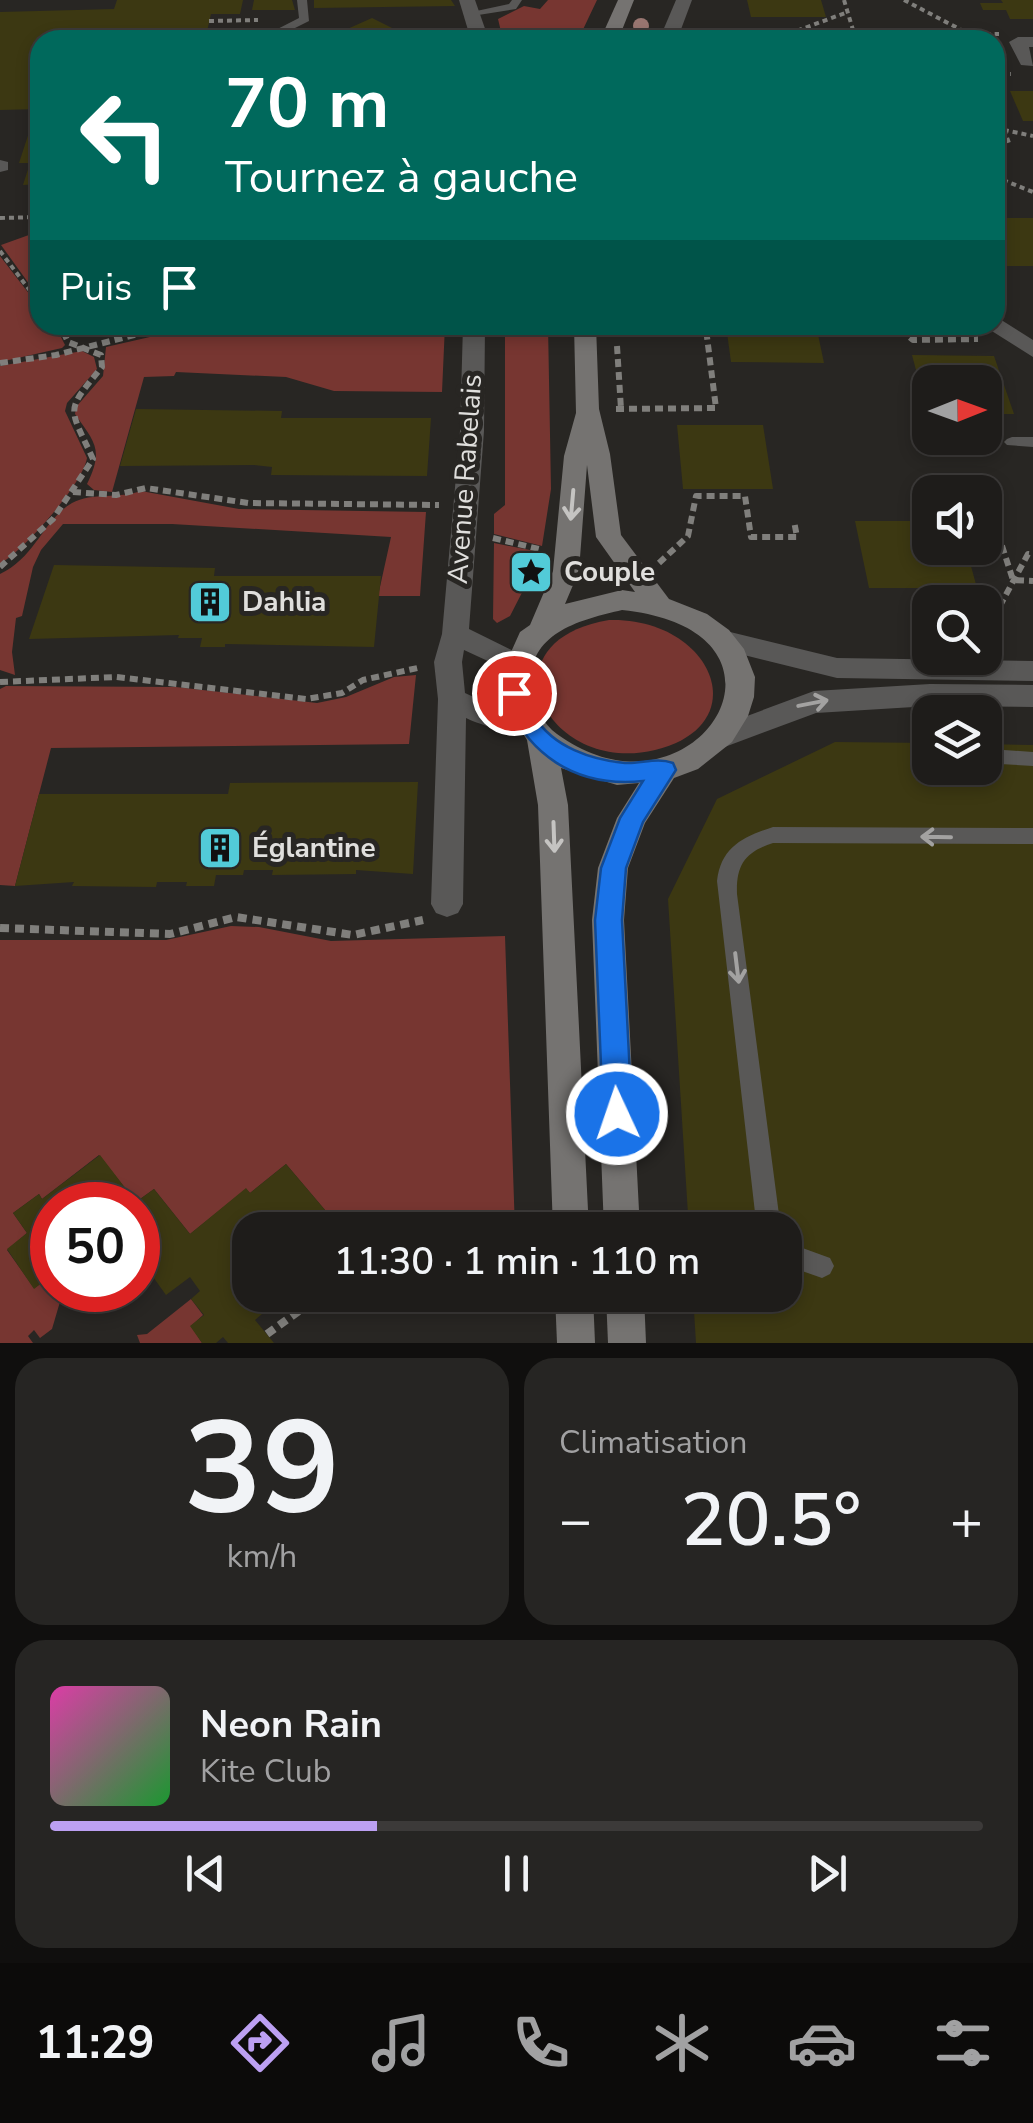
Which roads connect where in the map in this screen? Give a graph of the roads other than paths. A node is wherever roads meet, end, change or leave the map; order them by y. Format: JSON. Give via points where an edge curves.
{"nodes":[{"id":1,"x":302,"y":0,"type":"edge"},
{"id":2,"x":517,"y":0,"type":"edge"},
{"id":3,"x":626,"y":0,"type":"edge"},
{"id":4,"x":684,"y":0,"type":"edge"},
{"id":5,"x":470,"y":6,"type":"edge"},
{"id":6,"x":282,"y":30,"type":"edge"},
{"id":7,"x":614,"y":30,"type":"edge"},
{"id":8,"x":672,"y":30,"type":"edge"},
{"id":9,"x":1025,"y":42,"type":"edge"},
{"id":10,"x":1033,"y":61,"type":"edge"},
{"id":11,"x":474,"y":335,"type":"edge"},
{"id":12,"x":585,"y":335,"type":"edge"},
{"id":13,"x":586,"y":409,"type":"junction"},
{"id":14,"x":1012,"y":442,"type":"dead end"},
{"id":15,"x":1033,"y":442,"type":"edge"},
{"id":16,"x":660,"y":606,"type":"junction"},
{"id":17,"x":543,"y":625,"type":"junction"},
{"id":18,"x":456,"y":634,"type":"junction"},
{"id":19,"x":722,"y":640,"type":"junction"},
{"id":20,"x":516,"y":664,"type":"junction"},
{"id":21,"x":1019,"y":671,"type":"edge"},
{"id":22,"x":1033,"y":696,"type":"edge"},
{"id":23,"x":452,"y":699,"type":"junction"},
{"id":24,"x":912,"y":700,"type":"edge"},
{"id":25,"x":1002,"y":700,"type":"edge"},
{"id":26,"x":533,"y":731,"type":"junction"},
{"id":27,"x":722,"y":738,"type":"junction"},
{"id":28,"x":1002,"y":757,"type":"edge"},
{"id":29,"x":1033,"y":758,"type":"edge"},
{"id":30,"x":664,"y":770,"type":"junction"},
{"id":31,"x":1033,"y":836,"type":"edge"},
{"id":32,"x":447,"y":904,"type":"road end"},
{"id":33,"x":570,"y":1212,"type":"edge"},
{"id":34,"x":621,"y":1212,"type":"edge"},
{"id":35,"x":768,"y":1212,"type":"edge"},
{"id":36,"x":802,"y":1259,"type":"edge"},
{"id":37,"x":822,"y":1266,"type":"dead end"},
{"id":38,"x":626,"y":1312,"type":"edge"},
{"id":39,"x":628,"y":1343,"type":"edge"}],
"edges":[{"from":1,"to":6,"type":"lane","via":[[304,19]]},
{"from":2,"to":5,"type":"lane","via":[[512,7]]},
{"from":3,"to":7,"type":"main road"},
{"from":4,"to":8,"type":"street"},
{"from":9,"to":10,"type":"street","via":[[1027,61]]},
{"from":11,"to":18,"type":"street","name":"Avenue Rabelais"},
{"from":12,"to":13,"type":"main road"},
{"from":13,"to":16,"type":"main road","via":[[609,537]]},
{"from":13,"to":17,"type":"main road","one_way":true,"via":[[566,571]]},
{"from":14,"to":15,"type":"lane"},
{"from":16,"to":17,"type":"main road","via":[[598,602]]},
{"from":16,"to":19,"type":"main road"},
{"from":17,"to":20,"type":"main road"},
{"from":18,"to":20,"type":"street"},
{"from":18,"to":23,"type":"street","name":"Avenue Rabelais","via":[[448,662]]},
{"from":19,"to":21,"type":"street","via":[[837,668]]},
{"from":19,"to":27,"type":"main road","via":[[741,685],[737,712]]},
{"from":20,"to":26,"type":"main road","via":[[514,693]]},
{"from":22,"to":25,"type":"street"},
{"from":23,"to":26,"type":"street"},
{"from":23,"to":32,"type":"street","name":"Avenue Rabelais"},
{"from":27,"to":24,"type":"street","one_way":true,"via":[[814,702]]},
{"from":26,"to":30,"type":"main road","via":[[590,767]]},
{"from":26,"to":33,"type":"main road","one_way":true,"via":[[553,805]]},
{"from":27,"to":30,"type":"main road"},
{"from":28,"to":29,"type":"lane"},
{"from":30,"to":34,"type":"main road","via":[[632,818],[613,868]]},
{"from":31,"to":35,"type":"lane","one_way":true,"via":[[773,835],[732,854],[725,874]]},
{"from":36,"to":37,"type":"lane"},
{"from":38,"to":39,"type":"main road"}]}
